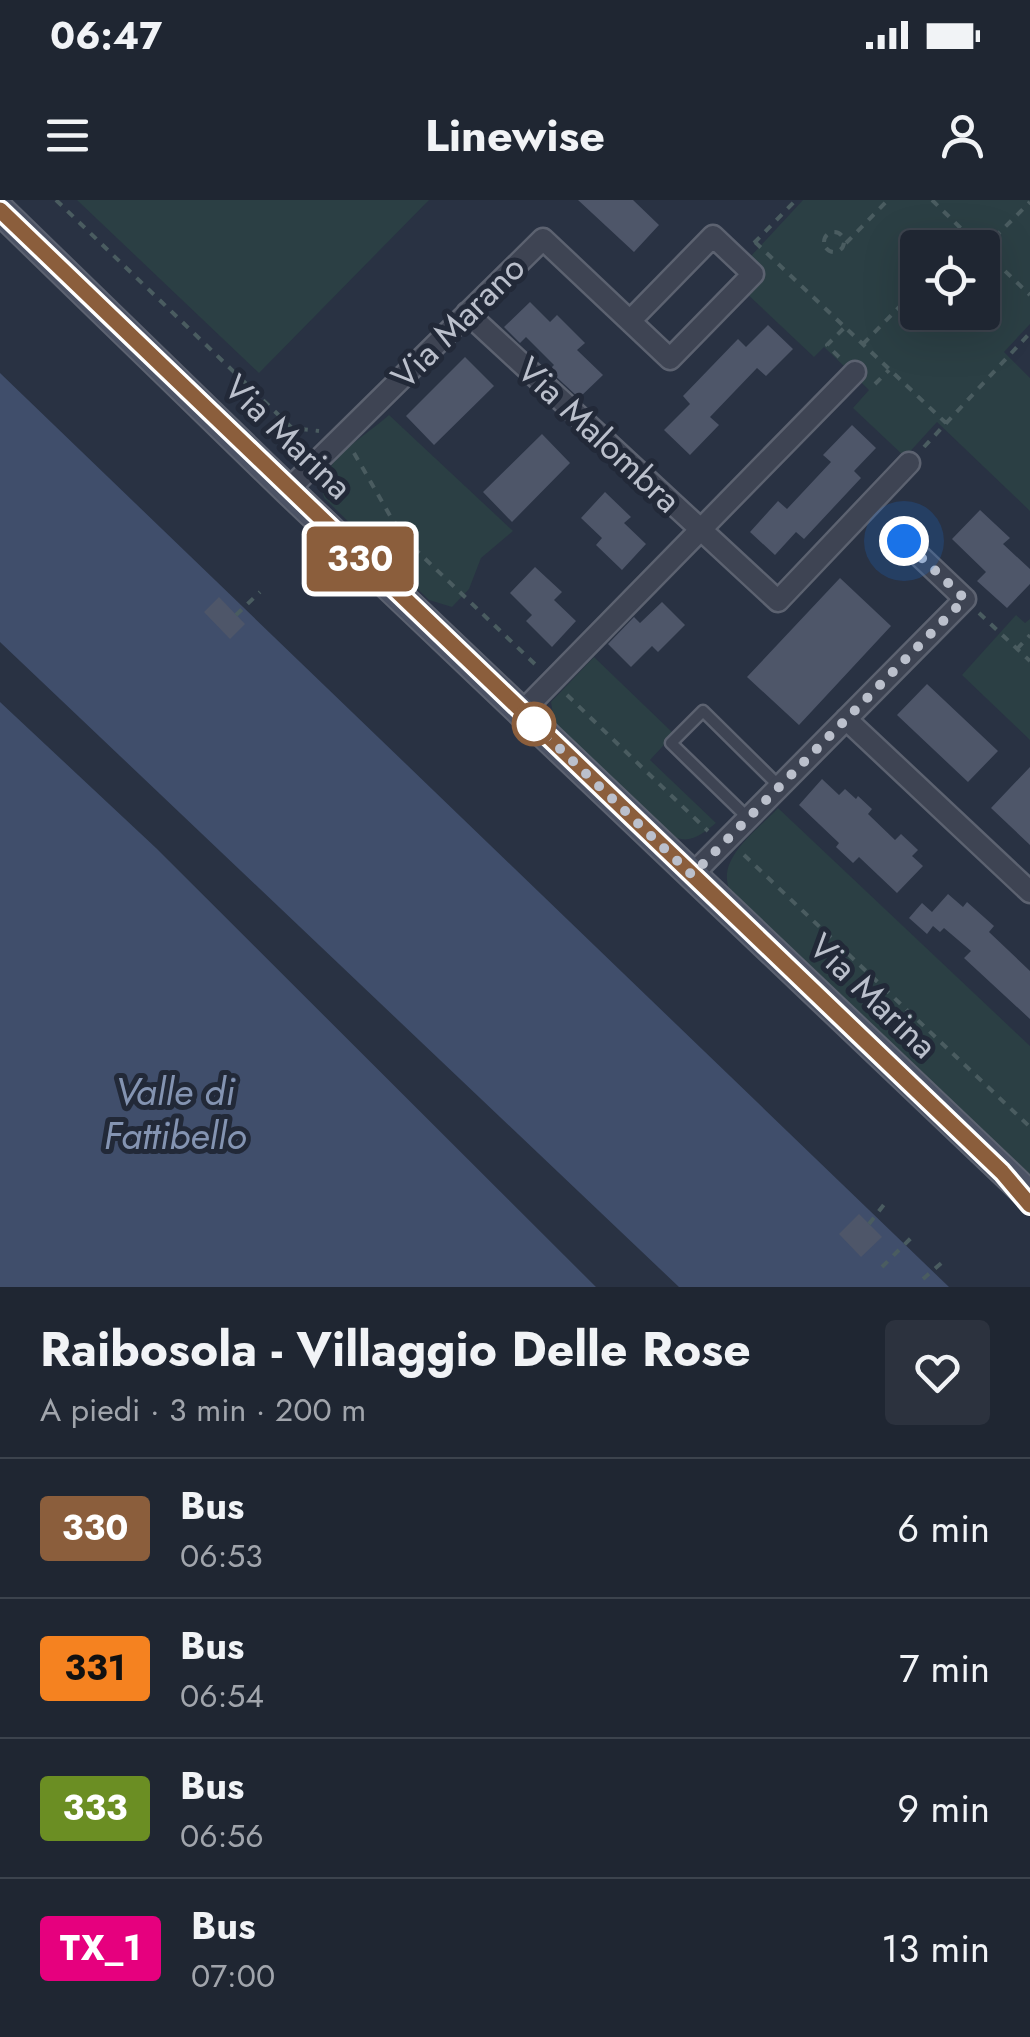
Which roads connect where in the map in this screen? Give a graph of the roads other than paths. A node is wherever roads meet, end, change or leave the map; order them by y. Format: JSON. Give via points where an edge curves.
{"nodes":[{"id":1,"x":0,"y":210,"type":"edge"},
{"id":2,"x":467,"y":313,"type":"junction"},
{"id":3,"x":630,"y":321,"type":"junction"},
{"id":4,"x":855,"y":372,"type":"dead end"},
{"id":5,"x":909,"y":463,"type":"road end"},
{"id":6,"x":288,"y":490,"type":"junction"},
{"id":7,"x":702,"y":530,"type":"junction"},
{"id":8,"x":904,"y":541,"type":"dead end"},
{"id":9,"x":521,"y":713,"type":"junction"},
{"id":10,"x":846,"y":719,"type":"junction"},
{"id":11,"x":780,"y":787,"type":"junction"},
{"id":12,"x":748,"y":818,"type":"junction"},
{"id":13,"x":692,"y":875,"type":"junction"},
{"id":14,"x":1030,"y":892,"type":"edge"},
{"id":15,"x":1002,"y":1172,"type":"junction"},
{"id":16,"x":1030,"y":1196,"type":"edge"},
{"id":17,"x":1030,"y":1205,"type":"edge"}],
"edges":[{"from":1,"to":6,"type":"street","name":"Via Marina"},
{"from":2,"to":3,"type":"street","name":"Via Marano","via":[[543,239]]},
{"from":2,"to":6,"type":"street","name":"Via Marano"},
{"from":2,"to":7,"type":"street","name":"Via Malombra"},
{"from":3,"to":3,"type":"street","via":[[670,359],[752,274],[713,236]]},
{"from":4,"to":7,"type":"street","name":"Via Malombra"},
{"from":5,"to":7,"type":"street","via":[[778,601]]},
{"from":6,"to":9,"type":"street","name":"Via Marina"},
{"from":7,"to":9,"type":"street"},
{"from":8,"to":10,"type":"street","via":[[965,599]]},
{"from":9,"to":13,"type":"street","name":"Via Marina"},
{"from":10,"to":11,"type":"street"},
{"from":10,"to":14,"type":"street"},
{"from":11,"to":12,"type":"street"},
{"from":11,"to":12,"type":"lane","via":[[702,711],[671,743]]},
{"from":12,"to":13,"type":"street"},
{"from":13,"to":15,"type":"street","name":"Via Marina"},
{"from":15,"to":16,"type":"street","name":"Via Marina"},
{"from":15,"to":17,"type":"street","name":"Via Marina"}]}
